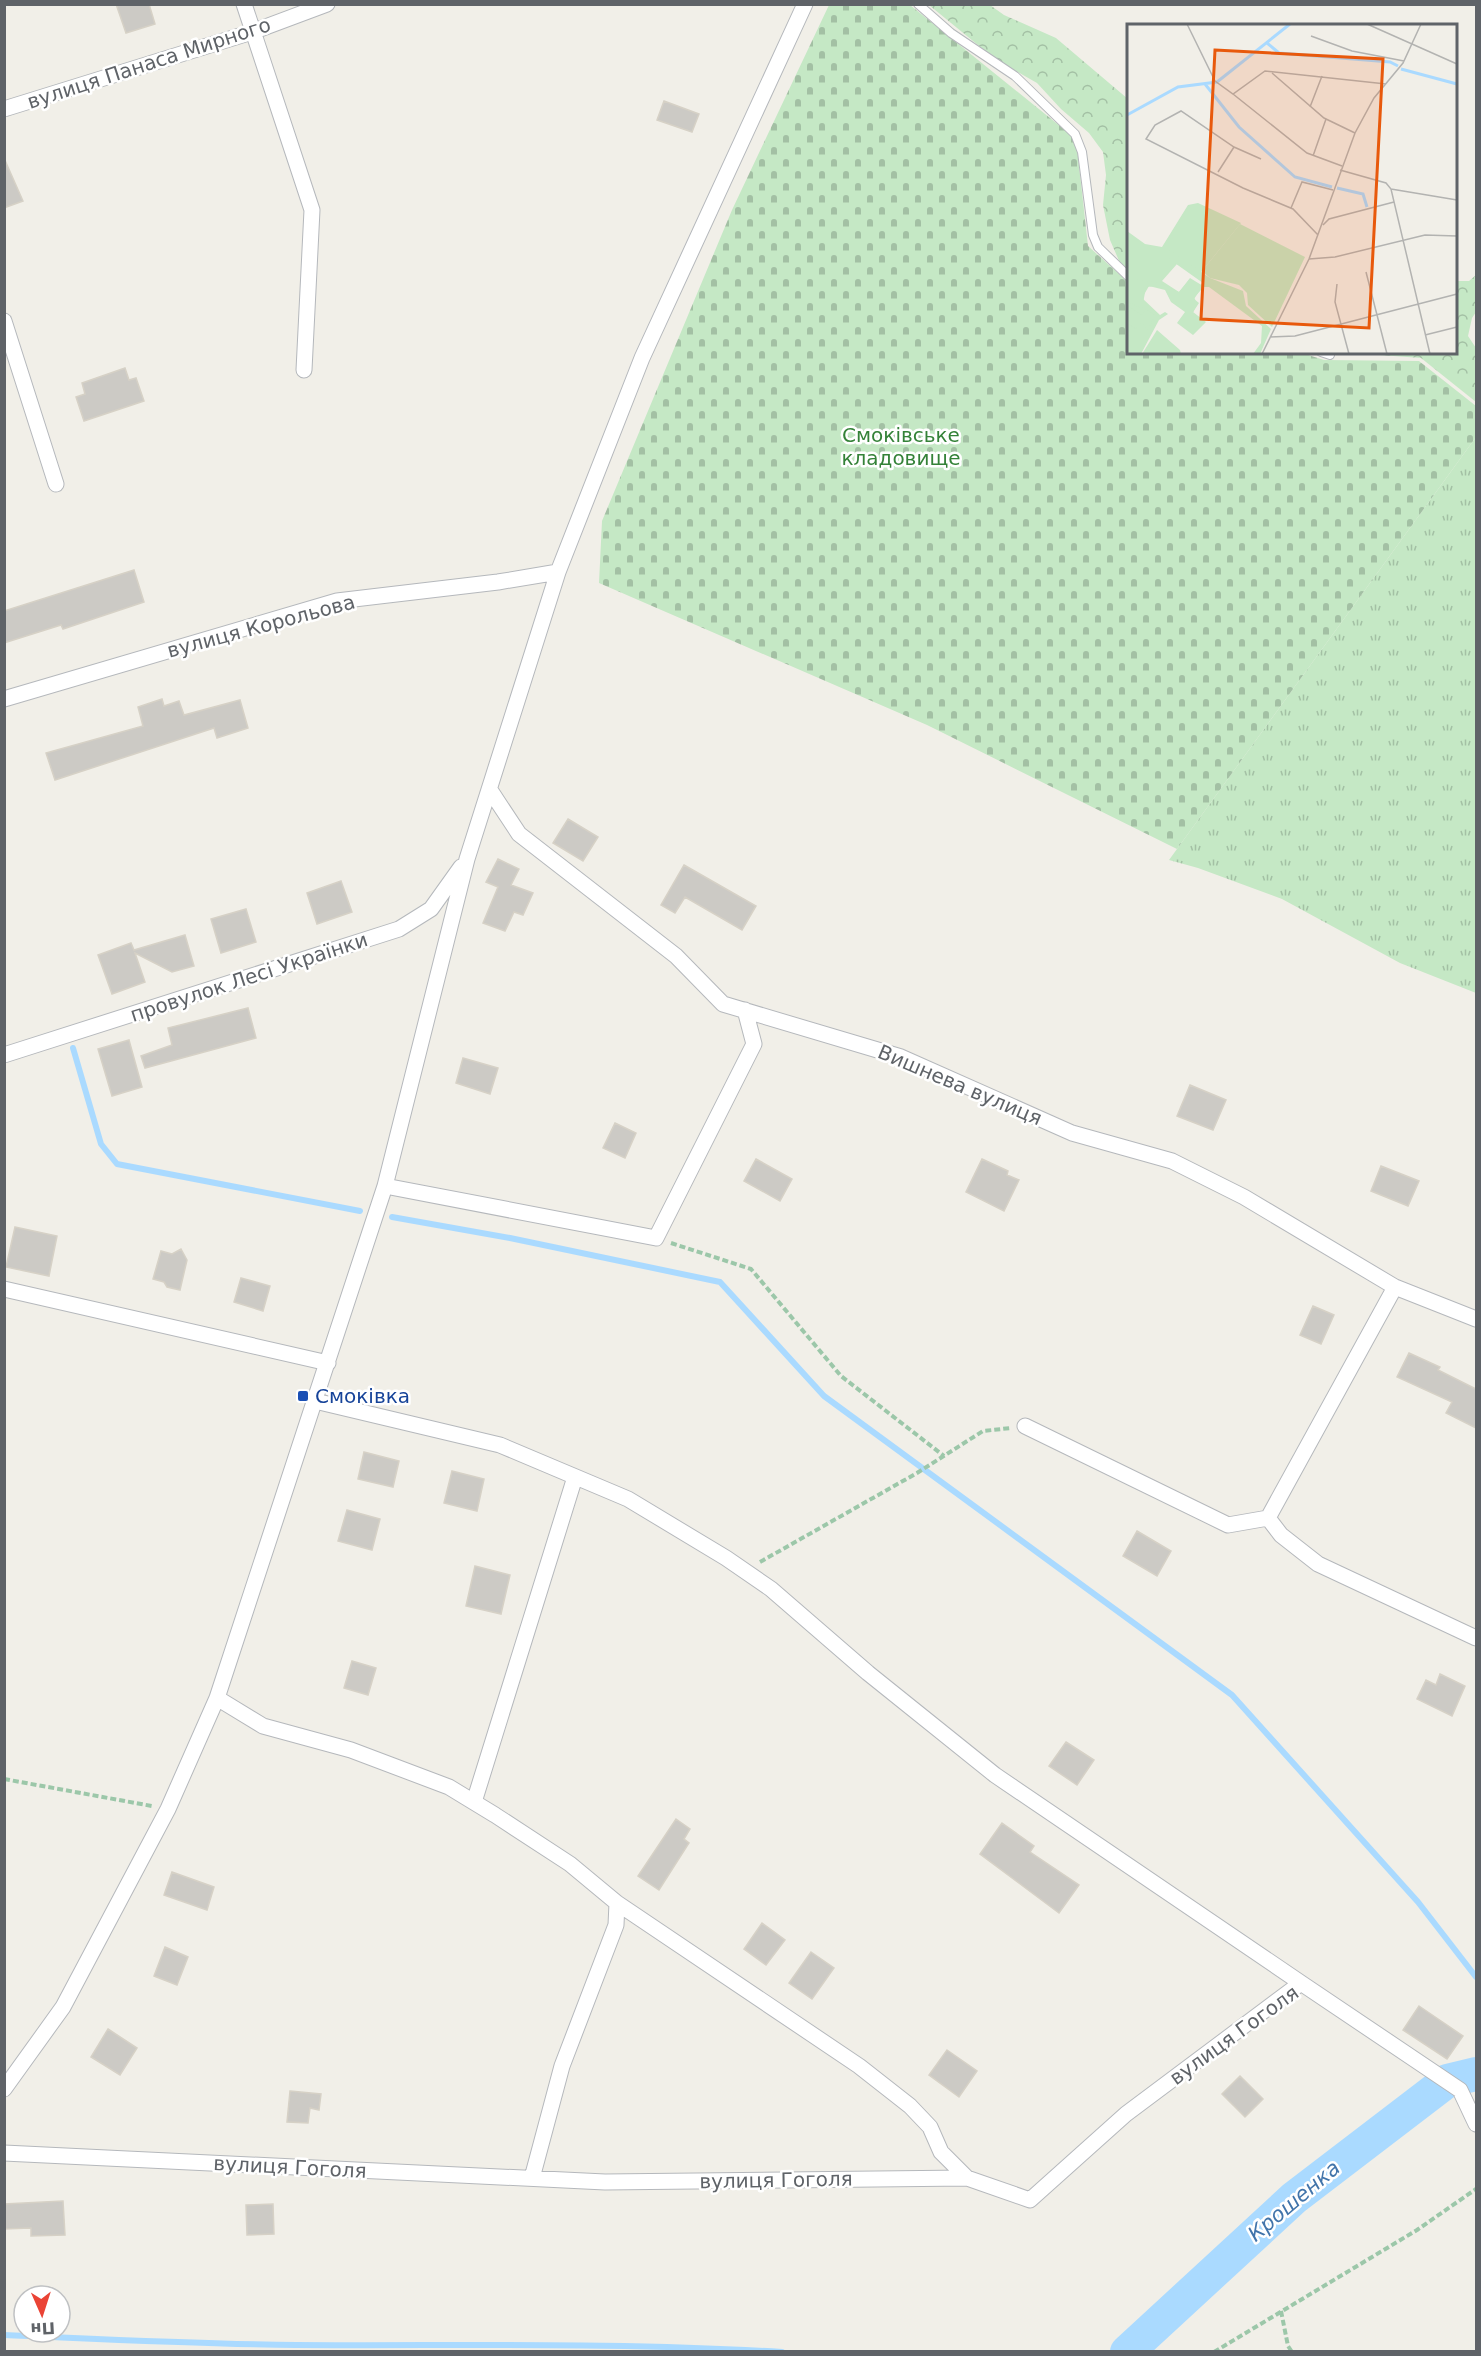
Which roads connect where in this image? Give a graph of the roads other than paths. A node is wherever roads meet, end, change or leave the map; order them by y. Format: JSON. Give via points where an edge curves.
{"nodes":[{"id":1,"x":244,"y":4,"type":"edge"},
{"id":2,"x":327,"y":4,"type":"edge"},
{"id":3,"x":805,"y":4,"type":"edge"},
{"id":4,"x":918,"y":4,"type":"edge"},
{"id":5,"x":252,"y":32,"type":"junction"},
{"id":6,"x":4,"y":109,"type":"edge"},
{"id":7,"x":1127,"y":275,"type":"edge"},
{"id":8,"x":4,"y":321,"type":"edge"},
{"id":9,"x":1327,"y":354,"type":"edge"},
{"id":10,"x":1330,"y":355,"type":"dead end"},
{"id":11,"x":304,"y":370,"type":"dead end"},
{"id":12,"x":56,"y":484,"type":"dead end"},
{"id":13,"x":558,"y":572,"type":"junction"},
{"id":14,"x":4,"y":699,"type":"edge"},
{"id":15,"x":490,"y":789,"type":"junction"},
{"id":16,"x":467,"y":859,"type":"junction"},
{"id":17,"x":745,"y":1010,"type":"junction"},
{"id":18,"x":4,"y":1055,"type":"edge"},
{"id":19,"x":385,"y":1186,"type":"junction"},
{"id":20,"x":1395,"y":1287,"type":"junction"},
{"id":21,"x":4,"y":1289,"type":"edge"},
{"id":22,"x":1476,"y":1319,"type":"edge"},
{"id":23,"x":328,"y":1363,"type":"junction"},
{"id":24,"x":315,"y":1401,"type":"junction"},
{"id":25,"x":1025,"y":1426,"type":"road end"},
{"id":26,"x":576,"y":1477,"type":"junction"},
{"id":27,"x":1268,"y":1518,"type":"junction"},
{"id":28,"x":1476,"y":1638,"type":"edge"},
{"id":29,"x":217,"y":1698,"type":"junction"},
{"id":30,"x":474,"y":1802,"type":"junction"},
{"id":31,"x":617,"y":1903,"type":"junction"},
{"id":32,"x":1300,"y":1983,"type":"junction"},
{"id":33,"x":4,"y":2089,"type":"edge"},
{"id":34,"x":1476,"y":2124,"type":"edge"},
{"id":35,"x":4,"y":2153,"type":"edge"},
{"id":36,"x":532,"y":2178,"type":"junction"},
{"id":37,"x":967,"y":2178,"type":"junction"}],
"edges":[{"from":1,"to":5,"type":"street"},
{"from":2,"to":5,"type":"street","name":"вулиця Панаса Мирного"},
{"from":3,"to":13,"type":"street","via":[[642,358]]},
{"from":4,"to":7,"type":"lane","via":[[951,33],[1015,76],[1070,127],[1082,152],[1093,235],[1098,247]]},
{"from":5,"to":6,"type":"street","name":"вулиця Панаса Мирного"},
{"from":5,"to":11,"type":"street","via":[[312,210]]},
{"from":8,"to":12,"type":"street"},
{"from":9,"to":10,"type":"lane"},
{"from":13,"to":14,"type":"street","name":"вулиця Корольова","via":[[337,601]]},
{"from":13,"to":15,"type":"street"},
{"from":15,"to":16,"type":"street"},
{"from":15,"to":17,"type":"street","name":"Вишнева вулиця","via":[[519,834],[676,956],[723,1004]]},
{"from":16,"to":18,"type":"street","name":"провулок Лесі Українки","via":[[431,909],[399,929]]},
{"from":16,"to":19,"type":"street"},
{"from":17,"to":19,"type":"street","via":[[754,1044],[656,1238]]},
{"from":17,"to":20,"type":"street","name":"Вишнева вулиця","via":[[901,1057],[1072,1133],[1172,1161],[1244,1197]]},
{"from":19,"to":23,"type":"street"},
{"from":20,"to":22,"type":"street","name":"Вишнева вулиця"},
{"from":20,"to":27,"type":"street"},
{"from":21,"to":23,"type":"street"},
{"from":23,"to":24,"type":"street"},
{"from":24,"to":26,"type":"street","via":[[500,1445]]},
{"from":24,"to":29,"type":"street"},
{"from":25,"to":27,"type":"street","via":[[1228,1525]]},
{"from":26,"to":30,"type":"street"},
{"from":26,"to":32,"type":"street","via":[[628,1499],[771,1589],[995,1775]]},
{"from":27,"to":28,"type":"street","via":[[1281,1535],[1318,1563]]},
{"from":29,"to":30,"type":"street","via":[[263,1726],[351,1750],[448,1787]]},
{"from":29,"to":33,"type":"street","via":[[168,1809],[63,2007]]},
{"from":30,"to":31,"type":"street","via":[[570,1864]]},
{"from":31,"to":36,"type":"street","via":[[616,1925],[562,2066]]},
{"from":31,"to":37,"type":"street","via":[[876,2079],[930,2127],[941,2152]]},
{"from":32,"to":34,"type":"street","name":"вулиця Гоголя","via":[[1460,2090]]},
{"from":32,"to":37,"type":"street","name":"вулиця Гоголя","via":[[1126,2114],[1030,2200]]},
{"from":35,"to":36,"type":"street","name":"вулиця Гоголя"},
{"from":36,"to":37,"type":"street","name":"вулиця Гоголя"}]}
